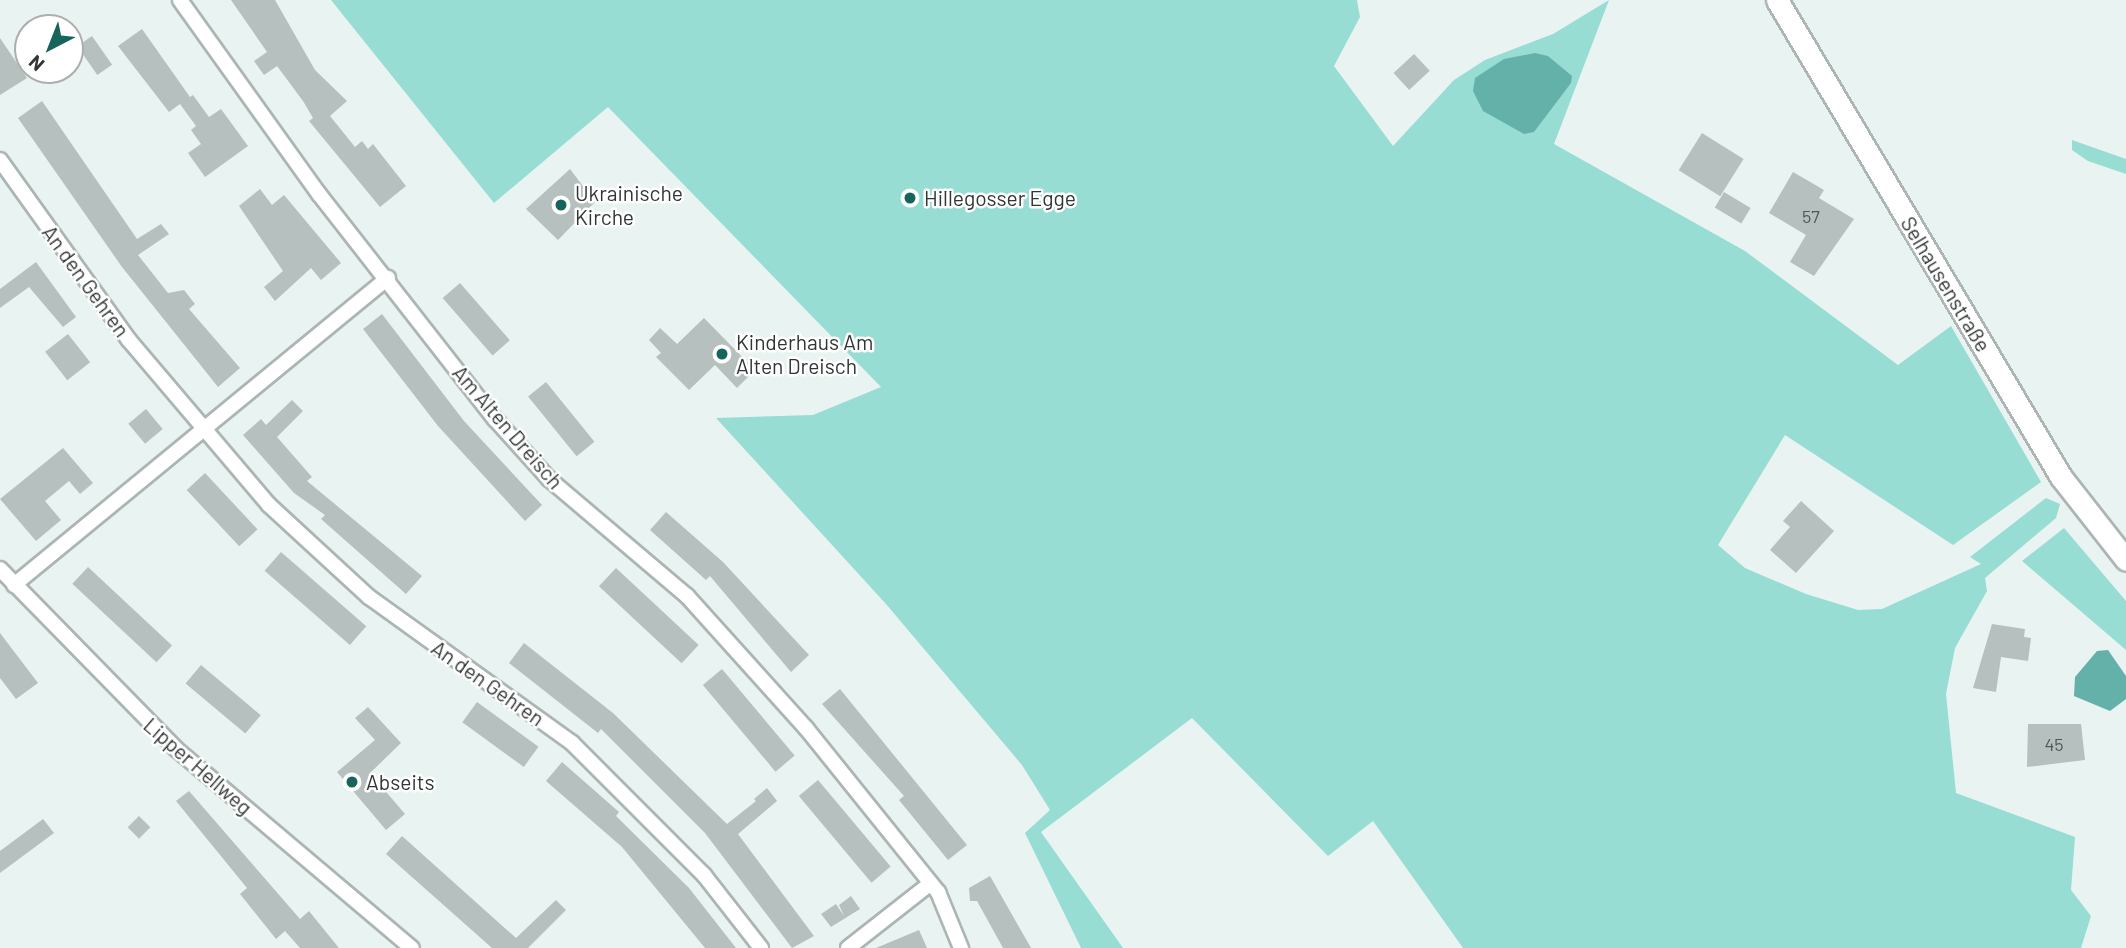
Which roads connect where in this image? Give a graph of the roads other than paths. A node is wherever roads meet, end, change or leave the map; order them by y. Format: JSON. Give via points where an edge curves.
{"nodes":[{"id":1,"x":180,"y":0,"type":"edge"},
{"id":2,"x":1777,"y":0,"type":"edge"},
{"id":3,"x":0,"y":160,"type":"edge"},
{"id":4,"x":388,"y":278,"type":"junction"},
{"id":5,"x":204,"y":430,"type":"junction"},
{"id":6,"x":2126,"y":561,"type":"edge"},
{"id":7,"x":0,"y":569,"type":"edge"},
{"id":8,"x":14,"y":585,"type":"junction"},
{"id":9,"x":931,"y":883,"type":"junction"},
{"id":10,"x":412,"y":948,"type":"edge"},
{"id":11,"x":761,"y":948,"type":"edge"},
{"id":12,"x":848,"y":948,"type":"edge"},
{"id":13,"x":961,"y":948,"type":"edge"}],
"edges":[{"from":1,"to":4,"type":"street","name":"Am Alten Dreisch","via":[[310,183]]},
{"from":2,"to":6,"type":"street","name":"Selhausenstraße","via":[[2062,477]]},
{"from":3,"to":5,"type":"street","name":"An den Gehren","via":[[96,297]]},
{"from":4,"to":5,"type":"street"},
{"from":4,"to":9,"type":"street","name":"Am Alten Dreisch","via":[[512,438],[549,479],[716,627],[832,759]]},
{"from":5,"to":8,"type":"street"},
{"from":5,"to":11,"type":"street","name":"An den Gehren","via":[[269,505],[348,580],[572,743],[704,875]]},
{"from":7,"to":8,"type":"street","name":"Lipper Hellweg"},
{"from":8,"to":10,"type":"street","name":"Lipper Hellweg","via":[[175,748]]},
{"from":9,"to":12,"type":"street"},
{"from":9,"to":13,"type":"street","name":"Am Alten Dreisch","via":[[947,908]]}]}
